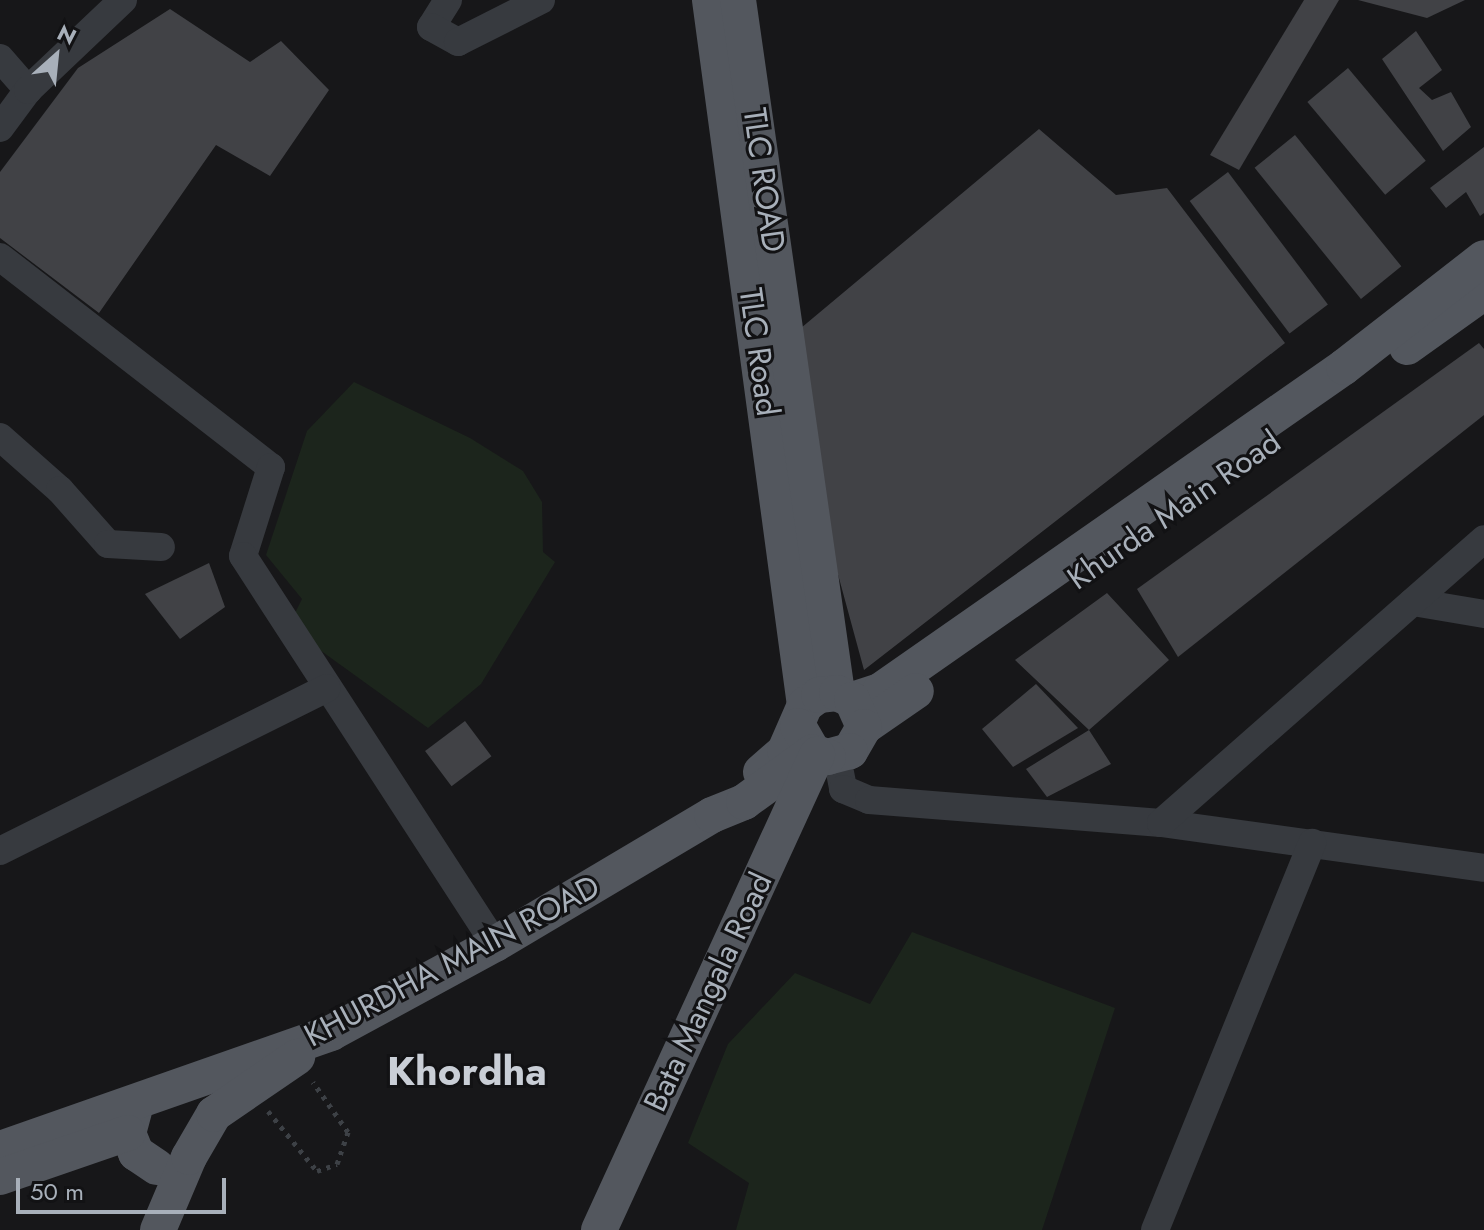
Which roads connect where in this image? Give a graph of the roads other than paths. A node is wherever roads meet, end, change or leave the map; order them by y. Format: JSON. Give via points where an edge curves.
{"nodes":[{"id":1,"x":123,"y":0,"type":"edge"},
{"id":2,"x":448,"y":0,"type":"edge"},
{"id":3,"x":541,"y":0,"type":"edge"},
{"id":4,"x":710,"y":0,"type":"edge"},
{"id":5,"x":738,"y":0,"type":"edge"},
{"id":6,"x":0,"y":58,"type":"edge"},
{"id":7,"x":28,"y":90,"type":"junction"},
{"id":8,"x":0,"y":128,"type":"edge"},
{"id":9,"x":0,"y":257,"type":"edge"},
{"id":10,"x":1484,"y":258,"type":"edge"},
{"id":11,"x":1469,"y":287,"type":"edge"},
{"id":12,"x":0,"y":437,"type":"edge"},
{"id":13,"x":1484,"y":539,"type":"edge"},
{"id":14,"x":161,"y":547,"type":"dead end"},
{"id":15,"x":1413,"y":602,"type":"junction"},
{"id":16,"x":1484,"y":614,"type":"edge"},
{"id":17,"x":327,"y":688,"type":"junction"},
{"id":18,"x":828,"y":730,"type":"junction"},
{"id":19,"x":1161,"y":823,"type":"junction"},
{"id":20,"x":1312,"y":843,"type":"junction"},
{"id":21,"x":0,"y":851,"type":"edge"},
{"id":22,"x":1484,"y":868,"type":"edge"},
{"id":23,"x":495,"y":944,"type":"junction"},
{"id":24,"x":331,"y":1033,"type":"junction"},
{"id":25,"x":181,"y":1084,"type":"junction"},
{"id":26,"x":144,"y":1097,"type":"junction"},
{"id":27,"x":214,"y":1114,"type":"junction"},
{"id":28,"x":128,"y":1133,"type":"junction"},
{"id":29,"x":0,"y":1149,"type":"edge"},
{"id":30,"x":173,"y":1162,"type":"junction"},
{"id":31,"x":0,"y":1177,"type":"edge"},
{"id":32,"x":132,"y":1230,"type":"edge"},
{"id":33,"x":158,"y":1230,"type":"edge"},
{"id":34,"x":599,"y":1230,"type":"edge"},
{"id":35,"x":616,"y":1230,"type":"edge"},
{"id":36,"x":1155,"y":1230,"type":"edge"}],
"edges":[{"from":1,"to":7,"type":"street"},
{"from":2,"to":3,"type":"street","via":[[431,27],[458,42]]},
{"from":4,"to":18,"type":"main road","name":"TLC Road"},
{"from":5,"to":18,"type":"main road","name":"TLC ROAD"},
{"from":6,"to":7,"type":"street"},
{"from":7,"to":8,"type":"street"},
{"from":9,"to":17,"type":"street","via":[[271,467],[243,556]]},
{"from":10,"to":11,"type":"main road","name":"Khurda Main Road"},
{"from":11,"to":18,"type":"main road","name":"Khurda Main Road"},
{"from":12,"to":14,"type":"street","via":[[60,490],[108,544]]},
{"from":13,"to":15,"type":"street"},
{"from":15,"to":16,"type":"street"},
{"from":15,"to":19,"type":"street"},
{"from":17,"to":21,"type":"street"},
{"from":17,"to":23,"type":"street"},
{"from":18,"to":19,"type":"street","via":[[843,789],[869,800]]},
{"from":18,"to":23,"type":"main road","name":"KHURDHA MAIN ROAD","via":[[785,751],[712,815]]},
{"from":18,"to":34,"type":"main road","name":"Bata Mangala Road"},
{"from":18,"to":35,"type":"main road","name":"Bata Mangala Road"},
{"from":19,"to":20,"type":"street"},
{"from":20,"to":22,"type":"street"},
{"from":20,"to":36,"type":"street"},
{"from":23,"to":24,"type":"main road","name":"KHURDHA MAIN ROAD"},
{"from":24,"to":25,"type":"main road","name":"KHURDHA MAIN ROAD"},
{"from":24,"to":27,"type":"main road"},
{"from":25,"to":26,"type":"main road","name":"KHURDHA MAIN ROAD"},
{"from":25,"to":27,"type":"main road","via":[[202,1097]]},
{"from":26,"to":28,"type":"main road","via":[[131,1114]]},
{"from":26,"to":29,"type":"main road","name":"KHURDHA MAIN ROAD"},
{"from":27,"to":30,"type":"main road"},
{"from":28,"to":30,"type":"main road","via":[[136,1153]]},
{"from":28,"to":31,"type":"main road"},
{"from":30,"to":32,"type":"main road"},
{"from":30,"to":33,"type":"main road"}]}
